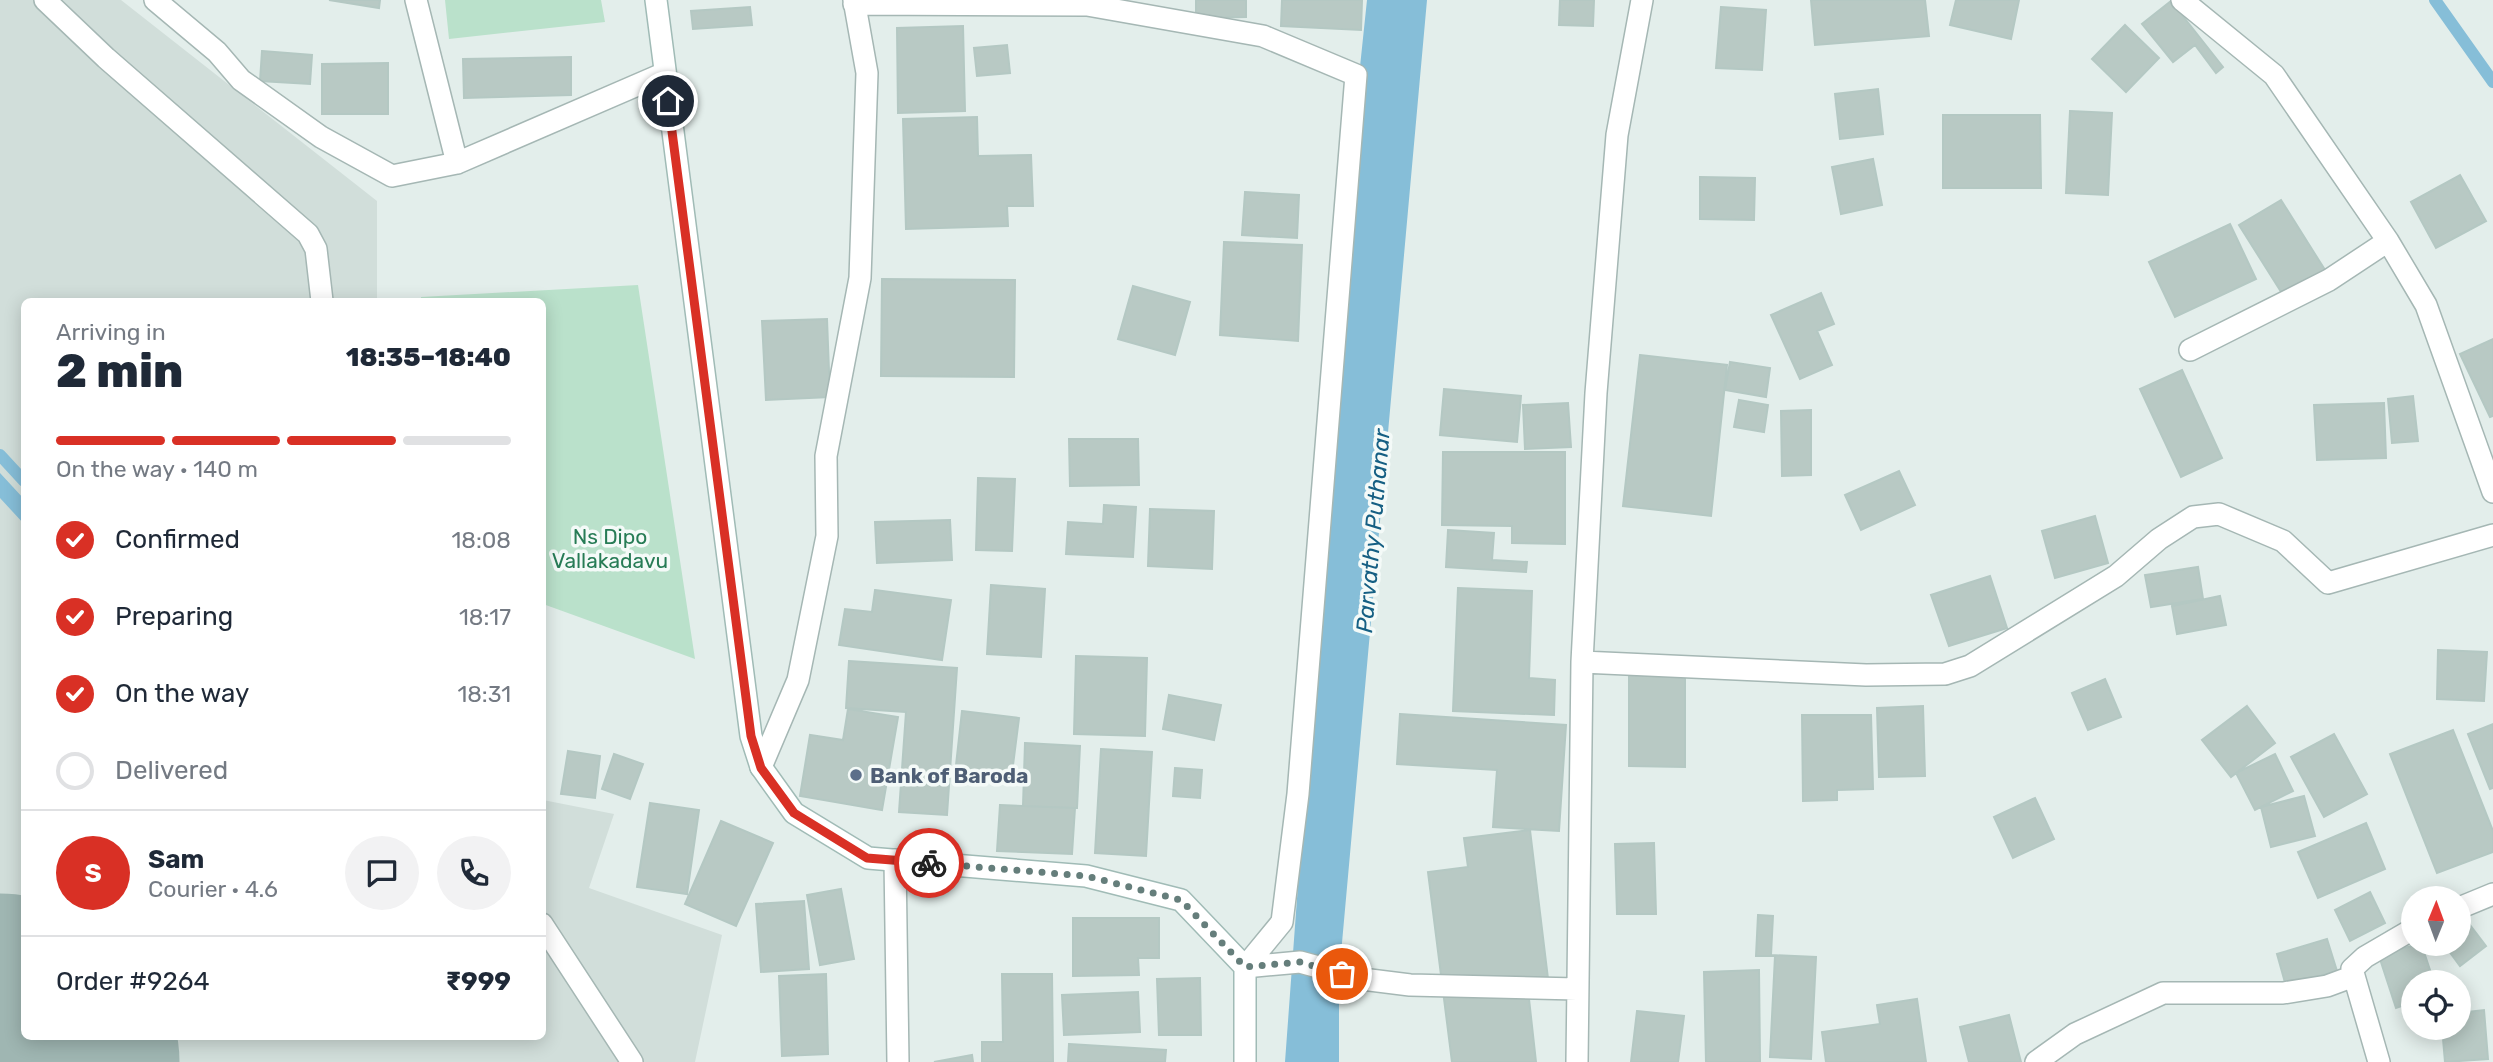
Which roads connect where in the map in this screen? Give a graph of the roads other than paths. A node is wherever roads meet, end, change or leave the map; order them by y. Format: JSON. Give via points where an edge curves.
{"nodes":[{"id":1,"x":45,"y":0,"type":"edge"},
{"id":2,"x":155,"y":0,"type":"edge"},
{"id":3,"x":416,"y":0,"type":"edge"},
{"id":4,"x":656,"y":0,"type":"edge"},
{"id":5,"x":1642,"y":0,"type":"edge"},
{"id":6,"x":2182,"y":0,"type":"edge"},
{"id":7,"x":854,"y":2,"type":"edge"},
{"id":8,"x":665,"y":73,"type":"junction"},
{"id":9,"x":457,"y":163,"type":"junction"},
{"id":10,"x":2388,"y":241,"type":"junction"},
{"id":11,"x":322,"y":298,"type":"edge"},
{"id":12,"x":2190,"y":350,"type":"dead end"},
{"id":13,"x":2493,"y":492,"type":"edge"},
{"id":14,"x":2493,"y":535,"type":"edge"},
{"id":15,"x":1582,"y":663,"type":"junction"},
{"id":16,"x":761,"y":768,"type":"junction"},
{"id":17,"x":895,"y":860,"type":"junction"},
{"id":18,"x":2493,"y":894,"type":"edge"},
{"id":19,"x":2471,"y":903,"type":"edge"},
{"id":20,"x":546,"y":930,"type":"edge"},
{"id":21,"x":2401,"y":936,"type":"edge"},
{"id":22,"x":1245,"y":967,"type":"junction"},
{"id":23,"x":2354,"y":976,"type":"junction"},
{"id":24,"x":1577,"y":989,"type":"junction"},
{"id":25,"x":632,"y":1062,"type":"edge"},
{"id":26,"x":898,"y":1062,"type":"edge"},
{"id":27,"x":1245,"y":1062,"type":"edge"},
{"id":28,"x":1577,"y":1062,"type":"edge"},
{"id":29,"x":2036,"y":1062,"type":"edge"},
{"id":30,"x":2379,"y":1062,"type":"edge"}],
"edges":[{"from":1,"to":11,"type":"street","via":[[307,234],[316,250]]},
{"from":2,"to":9,"type":"street","via":[[217,52],[241,80],[321,136],[392,176]]},
{"from":3,"to":9,"type":"street"},
{"from":4,"to":8,"type":"street"},
{"from":5,"to":15,"type":"street","via":[[1617,135],[1596,393]]},
{"from":6,"to":10,"type":"street","via":[[2274,75]]},
{"from":7,"to":16,"type":"street","via":[[867,73],[860,278],[826,456],[827,536],[798,680]]},
{"from":7,"to":22,"type":"street","via":[[1087,5],[1263,36],[1356,75],[1295,819],[1282,922]]},
{"from":8,"to":9,"type":"street"},
{"from":8,"to":16,"type":"street","via":[[751,736]]},
{"from":10,"to":12,"type":"street","via":[[2329,280]]},
{"from":10,"to":13,"type":"street","via":[[2426,305]]},
{"from":14,"to":15,"type":"street","via":[[2328,583],[2283,541],[2219,514],[2193,517],[2116,576],[1970,666],[1945,674]]},
{"from":15,"to":24,"type":"street"},
{"from":16,"to":17,"type":"street","via":[[794,813],[867,858]]},
{"from":17,"to":22,"type":"street","via":[[1086,876],[1181,900]]},
{"from":17,"to":26,"type":"street"},
{"from":18,"to":19,"type":"street"},
{"from":20,"to":25,"type":"street"},
{"from":21,"to":23,"type":"street","via":[[2365,957],[2353,969]]},
{"from":22,"to":24,"type":"street","via":[[1300,962],[1386,983]]},
{"from":22,"to":27,"type":"street"},
{"from":23,"to":29,"type":"street","via":[[2283,993],[2163,993],[2075,1034]]},
{"from":23,"to":30,"type":"street"},
{"from":24,"to":28,"type":"street"}]}
